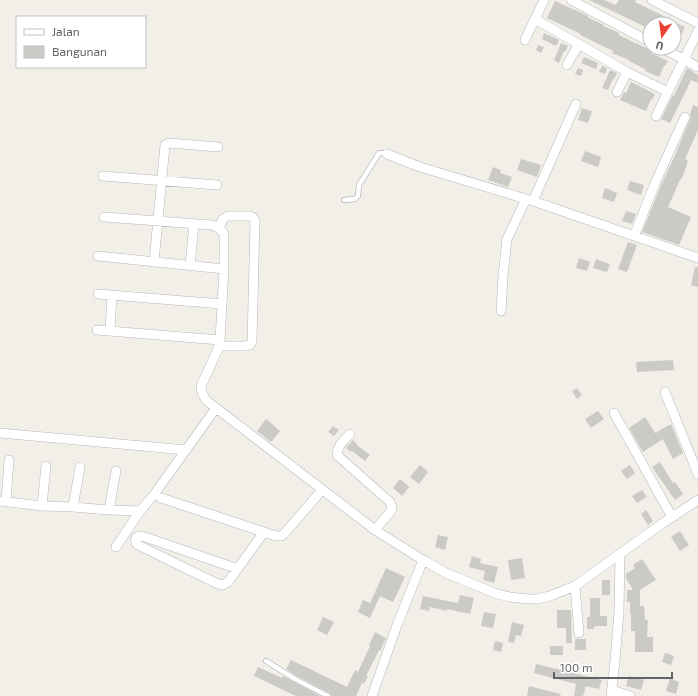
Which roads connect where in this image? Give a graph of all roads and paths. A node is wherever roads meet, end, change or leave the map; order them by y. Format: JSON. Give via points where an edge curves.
{"nodes":[{"id":1,"x":544,"y":0,"type":"edge"},
{"id":2,"x":571,"y":0,"type":"edge"},
{"id":3,"x":652,"y":0,"type":"edge"},
{"id":4,"x":535,"y":20,"type":"junction"},
{"id":5,"x":698,"y":23,"type":"edge"},
{"id":6,"x":698,"y":31,"type":"edge"},
{"id":7,"x":642,"y":38,"type":"edge"},
{"id":8,"x":524,"y":40,"type":"dead end"},
{"id":9,"x":579,"y":44,"type":"junction"},
{"id":10,"x":677,"y":56,"type":"edge"},
{"id":11,"x":684,"y":60,"type":"junction"},
{"id":12,"x":567,"y":65,"type":"dead end"},
{"id":13,"x":698,"y":66,"type":"edge"},
{"id":14,"x":627,"y":72,"type":"junction"},
{"id":15,"x":617,"y":92,"type":"dead end"},
{"id":16,"x":668,"y":92,"type":"junction"},
{"id":17,"x":576,"y":104,"type":"dead end"},
{"id":18,"x":656,"y":116,"type":"dead end"},
{"id":19,"x":685,"y":117,"type":"dead end"},
{"id":20,"x":218,"y":147,"type":"dead end"},
{"id":21,"x":387,"y":154,"type":"joint"},
{"id":22,"x":102,"y":176,"type":"dead end"},
{"id":23,"x":162,"y":181,"type":"junction"},
{"id":24,"x":217,"y":185,"type":"dead end"},
{"id":25,"x":344,"y":200,"type":"dead end"},
{"id":26,"x":529,"y":200,"type":"junction"},
{"id":27,"x":104,"y":217,"type":"dead end"},
{"id":28,"x":158,"y":221,"type":"junction"},
{"id":29,"x":194,"y":224,"type":"junction"},
{"id":30,"x":219,"y":228,"type":"junction"},
{"id":31,"x":634,"y":236,"type":"junction"},
{"id":32,"x":98,"y":256,"type":"dead end"},
{"id":33,"x":698,"y":258,"type":"edge"},
{"id":34,"x":154,"y":262,"type":"junction"},
{"id":35,"x":190,"y":266,"type":"junction"},
{"id":36,"x":224,"y":269,"type":"junction"},
{"id":37,"x":98,"y":294,"type":"dead end"},
{"id":38,"x":112,"y":295,"type":"junction"},
{"id":39,"x":222,"y":304,"type":"junction"},
{"id":40,"x":501,"y":311,"type":"dead end"},
{"id":41,"x":97,"y":330,"type":"dead end"},
{"id":42,"x":110,"y":331,"type":"junction"},
{"id":43,"x":219,"y":343,"type":"junction"},
{"id":44,"x":665,"y":392,"type":"dead end"},
{"id":45,"x":216,"y":408,"type":"junction"},
{"id":46,"x":614,"y":413,"type":"dead end"},
{"id":47,"x":0,"y":433,"type":"edge"},
{"id":48,"x":350,"y":434,"type":"dead end"},
{"id":49,"x":186,"y":450,"type":"junction"},
{"id":50,"x":9,"y":460,"type":"dead end"},
{"id":51,"x":46,"y":466,"type":"dead end"},
{"id":52,"x":80,"y":467,"type":"dead end"},
{"id":53,"x":116,"y":471,"type":"dead end"},
{"id":54,"x":698,"y":474,"type":"edge"},
{"id":55,"x":322,"y":490,"type":"junction"},
{"id":56,"x":161,"y":498,"type":"dead end"},
{"id":57,"x":698,"y":500,"type":"edge"},
{"id":58,"x":3,"y":501,"type":"edge"},
{"id":59,"x":42,"y":506,"type":"junction"},
{"id":60,"x":73,"y":507,"type":"junction"},
{"id":61,"x":109,"y":510,"type":"junction"},
{"id":62,"x":140,"y":511,"type":"junction"},
{"id":63,"x":672,"y":517,"type":"junction"},
{"id":64,"x":375,"y":530,"type":"junction"},
{"id":65,"x":264,"y":532,"type":"junction"},
{"id":66,"x":116,"y":547,"type":"dead end"},
{"id":67,"x":620,"y":554,"type":"junction"},
{"id":68,"x":422,"y":560,"type":"junction"},
{"id":69,"x":238,"y":569,"type":"junction"},
{"id":70,"x":575,"y":586,"type":"junction"},
{"id":71,"x":579,"y":633,"type":"dead end"},
{"id":72,"x":266,"y":661,"type":"dead end"},
{"id":73,"x":611,"y":693,"type":"edge"},
{"id":74,"x":328,"y":696,"type":"edge"},
{"id":75,"x":372,"y":696,"type":"edge"},
{"id":76,"x":630,"y":696,"type":"edge"}],
"edges":[{"from":1,"to":4,"type":"street"},
{"from":2,"to":7,"type":"street"},
{"from":3,"to":5,"type":"street"},
{"from":4,"to":8,"type":"street"},
{"from":4,"to":9,"type":"street"},
{"from":6,"to":11,"type":"street"},
{"from":9,"to":12,"type":"street"},
{"from":9,"to":14,"type":"street"},
{"from":10,"to":11,"type":"street"},
{"from":11,"to":13,"type":"street"},
{"from":11,"to":16,"type":"street"},
{"from":14,"to":15,"type":"street"},
{"from":14,"to":16,"type":"street"},
{"from":16,"to":18,"type":"street"},
{"from":17,"to":26,"type":"street"},
{"from":19,"to":31,"type":"street"},
{"from":20,"to":23,"type":"street","via":[[170,143],[165,145]]},
{"from":21,"to":25,"type":"lane","via":[[379,153],[359,185],[357,198]]},
{"from":21,"to":26,"type":"street","via":[[420,167]]},
{"from":22,"to":23,"type":"street"},
{"from":23,"to":24,"type":"street"},
{"from":23,"to":28,"type":"street"},
{"from":26,"to":31,"type":"street"},
{"from":26,"to":40,"type":"street","via":[[508,239]]},
{"from":27,"to":28,"type":"street"},
{"from":28,"to":29,"type":"street"},
{"from":28,"to":34,"type":"street"},
{"from":29,"to":30,"type":"street"},
{"from":29,"to":35,"type":"street"},
{"from":30,"to":36,"type":"street","via":[[224,234]]},
{"from":30,"to":43,"type":"street","via":[[223,219],[228,216],[250,216],[256,221],[252,342],[244,346]]},
{"from":31,"to":33,"type":"street"},
{"from":32,"to":34,"type":"street"},
{"from":34,"to":35,"type":"street"},
{"from":35,"to":36,"type":"street"},
{"from":36,"to":39,"type":"street"},
{"from":37,"to":38,"type":"street"},
{"from":38,"to":39,"type":"street"},
{"from":38,"to":42,"type":"street"},
{"from":39,"to":43,"type":"street"},
{"from":41,"to":42,"type":"street"},
{"from":42,"to":43,"type":"street"},
{"from":43,"to":45,"type":"street","via":[[201,390],[207,401]]},
{"from":44,"to":54,"type":"street"},
{"from":45,"to":49,"type":"street"},
{"from":45,"to":55,"type":"street"},
{"from":46,"to":63,"type":"street"},
{"from":47,"to":49,"type":"street"},
{"from":48,"to":64,"type":"street","via":[[338,447],[338,456],[392,505],[391,511]]},
{"from":49,"to":62,"type":"street"},
{"from":50,"to":58,"type":"street"},
{"from":51,"to":59,"type":"street"},
{"from":52,"to":60,"type":"street"},
{"from":53,"to":61,"type":"street"},
{"from":55,"to":64,"type":"street"},
{"from":55,"to":65,"type":"street","via":[[284,534],[276,536]]},
{"from":56,"to":65,"type":"street"},
{"from":57,"to":63,"type":"street"},
{"from":58,"to":59,"type":"street"},
{"from":59,"to":60,"type":"street"},
{"from":60,"to":61,"type":"street"},
{"from":61,"to":62,"type":"street"},
{"from":62,"to":66,"type":"street"},
{"from":63,"to":67,"type":"street"},
{"from":64,"to":68,"type":"street"},
{"from":65,"to":69,"type":"street"},
{"from":67,"to":70,"type":"street"},
{"from":67,"to":73,"type":"street","via":[[619,612]]},
{"from":68,"to":70,"type":"street","via":[[487,591],[510,597],[537,599]]},
{"from":68,"to":75,"type":"street"},
{"from":69,"to":69,"type":"street","via":[[226,584],[221,585],[138,545],[135,540],[139,536],[145,537]]},
{"from":70,"to":71,"type":"street"},
{"from":72,"to":74,"type":"lane"},
{"from":73,"to":76,"type":"street"}]}
